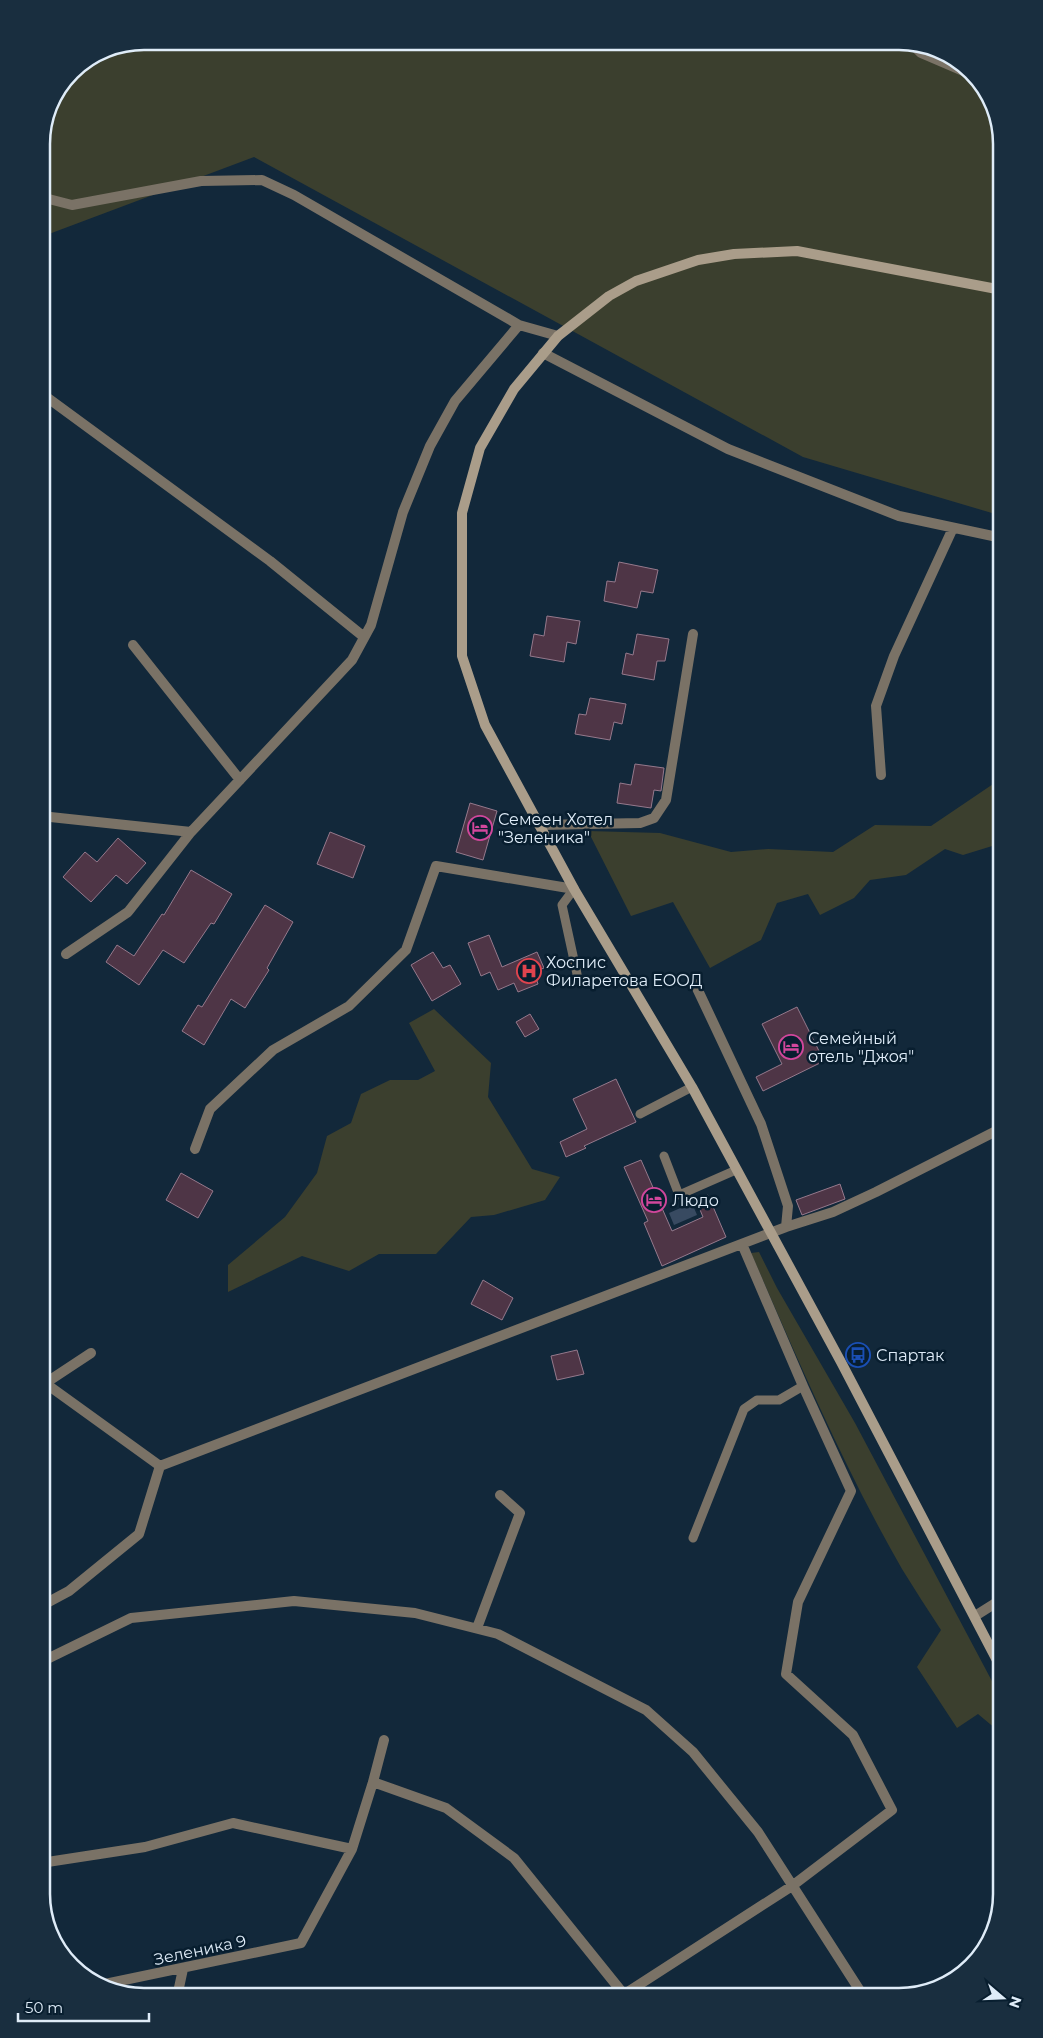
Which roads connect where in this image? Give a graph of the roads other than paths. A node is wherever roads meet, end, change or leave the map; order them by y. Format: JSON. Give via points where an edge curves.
{"nodes":[{"id":1,"x":921,"y":53,"type":"edge"},
{"id":2,"x":950,"y":65,"type":"edge"},
{"id":3,"x":50,"y":199,"type":"edge"},
{"id":4,"x":993,"y":288,"type":"edge"},
{"id":5,"x":519,"y":325,"type":"junction"},
{"id":6,"x":558,"y":336,"type":"junction"},
{"id":7,"x":543,"y":353,"type":"junction"},
{"id":8,"x":50,"y":400,"type":"edge"},
{"id":9,"x":953,"y":528,"type":"junction"},
{"id":10,"x":993,"y":536,"type":"edge"},
{"id":11,"x":693,"y":634,"type":"dead end"},
{"id":12,"x":364,"y":637,"type":"junction"},
{"id":13,"x":133,"y":645,"type":"dead end"},
{"id":14,"x":881,"y":775,"type":"dead end"},
{"id":15,"x":240,"y":780,"type":"junction"},
{"id":16,"x":50,"y":817,"type":"edge"},
{"id":17,"x":539,"y":825,"type":"junction"},
{"id":18,"x":191,"y":832,"type":"junction"},
{"id":19,"x":574,"y":889,"type":"junction"},
{"id":20,"x":66,"y":954,"type":"dead end"},
{"id":21,"x":577,"y":974,"type":"dead end"},
{"id":22,"x":695,"y":984,"type":"dead end"},
{"id":23,"x":692,"y":1088,"type":"junction"},
{"id":24,"x":640,"y":1114,"type":"dead end"},
{"id":25,"x":993,"y":1133,"type":"edge"},
{"id":26,"x":195,"y":1149,"type":"dead end"},
{"id":27,"x":664,"y":1156,"type":"dead end"},
{"id":28,"x":736,"y":1170,"type":"junction"},
{"id":29,"x":786,"y":1226,"type":"junction"},
{"id":30,"x":771,"y":1232,"type":"junction"},
{"id":31,"x":742,"y":1244,"type":"junction"},
{"id":32,"x":91,"y":1353,"type":"dead end"},
{"id":33,"x":50,"y":1379,"type":"edge"},
{"id":34,"x":803,"y":1386,"type":"junction"},
{"id":35,"x":50,"y":1389,"type":"edge"},
{"id":36,"x":160,"y":1466,"type":"junction"},
{"id":37,"x":500,"y":1495,"type":"dead end"},
{"id":38,"x":693,"y":1538,"type":"dead end"},
{"id":39,"x":50,"y":1601,"type":"edge"},
{"id":40,"x":993,"y":1604,"type":"edge"},
{"id":41,"x":974,"y":1616,"type":"junction"},
{"id":42,"x":477,"y":1628,"type":"junction"},
{"id":43,"x":993,"y":1653,"type":"edge"},
{"id":44,"x":50,"y":1658,"type":"edge"},
{"id":45,"x":384,"y":1740,"type":"dead end"},
{"id":46,"x":373,"y":1782,"type":"junction"},
{"id":47,"x":352,"y":1849,"type":"junction"},
{"id":48,"x":50,"y":1862,"type":"edge"},
{"id":49,"x":792,"y":1886,"type":"junction"},
{"id":50,"x":182,"y":1969,"type":"junction"},
{"id":51,"x":113,"y":1983,"type":"edge"},
{"id":52,"x":178,"y":1988,"type":"edge"},
{"id":53,"x":617,"y":1988,"type":"edge"},
{"id":54,"x":635,"y":1988,"type":"edge"},
{"id":55,"x":858,"y":1988,"type":"edge"}],
"edges":[{"from":1,"to":2,"type":"street"},
{"from":3,"to":5,"type":"street","via":[[72,205],[201,181],[262,180],[294,195]]},
{"from":4,"to":6,"type":"main road","via":[[797,251],[734,254],[698,260],[636,281],[609,296]]},
{"from":5,"to":6,"type":"street"},
{"from":5,"to":12,"type":"street","via":[[455,401],[430,446],[403,512],[371,625]]},
{"from":6,"to":7,"type":"main road"},
{"from":7,"to":9,"type":"street","via":[[728,449],[899,516]]},
{"from":7,"to":17,"type":"main road","via":[[514,389],[480,448],[462,513],[462,656],[485,725]]},
{"from":8,"to":12,"type":"street","via":[[270,560]]},
{"from":9,"to":10,"type":"street"},
{"from":9,"to":14,"type":"street","via":[[894,656],[876,706]]},
{"from":11,"to":17,"type":"street","via":[[666,800],[654,818],[640,823]]},
{"from":12,"to":15,"type":"street","via":[[352,660]]},
{"from":13,"to":15,"type":"street"},
{"from":15,"to":18,"type":"street"},
{"from":16,"to":18,"type":"street"},
{"from":17,"to":19,"type":"main road"},
{"from":18,"to":20,"type":"street","via":[[128,912]]},
{"from":19,"to":21,"type":"lane","via":[[562,905]]},
{"from":19,"to":23,"type":"main road"},
{"from":19,"to":26,"type":"street","via":[[436,866],[406,950],[349,1006],[273,1050],[210,1110]]},
{"from":22,"to":29,"type":"street","via":[[761,1124],[788,1206]]},
{"from":23,"to":24,"type":"lane"},
{"from":23,"to":28,"type":"main road"},
{"from":25,"to":29,"type":"street","via":[[833,1212]]},
{"from":27,"to":28,"type":"lane","via":[[680,1195]]},
{"from":28,"to":30,"type":"main road"},
{"from":29,"to":30,"type":"street"},
{"from":30,"to":31,"type":"street"},
{"from":30,"to":41,"type":"main road"},
{"from":31,"to":34,"type":"street"},
{"from":31,"to":36,"type":"street"},
{"from":32,"to":33,"type":"street"},
{"from":34,"to":38,"type":"lane","via":[[779,1400],[756,1400],[744,1409]]},
{"from":34,"to":49,"type":"street","via":[[851,1491],[798,1602],[786,1674],[853,1735],[892,1810]]},
{"from":35,"to":36,"type":"street"},
{"from":36,"to":39,"type":"street","via":[[139,1534],[69,1591]]},
{"from":37,"to":42,"type":"street","via":[[520,1513]]},
{"from":40,"to":41,"type":"street"},
{"from":41,"to":43,"type":"main road"},
{"from":42,"to":44,"type":"street","via":[[415,1613],[294,1601],[131,1618]]},
{"from":42,"to":49,"type":"street","via":[[498,1634],[646,1710],[693,1752],[758,1832]]},
{"from":45,"to":46,"type":"street"},
{"from":46,"to":47,"type":"street"},
{"from":46,"to":53,"type":"street","via":[[446,1808],[514,1858]]},
{"from":47,"to":48,"type":"street","via":[[233,1823],[145,1847]]},
{"from":47,"to":50,"type":"street","name":"Зеленика 9","via":[[301,1943]]},
{"from":49,"to":54,"type":"street"},
{"from":49,"to":55,"type":"street"},
{"from":50,"to":51,"type":"street","name":"Зеленика 9"},
{"from":50,"to":52,"type":"street"}]}
